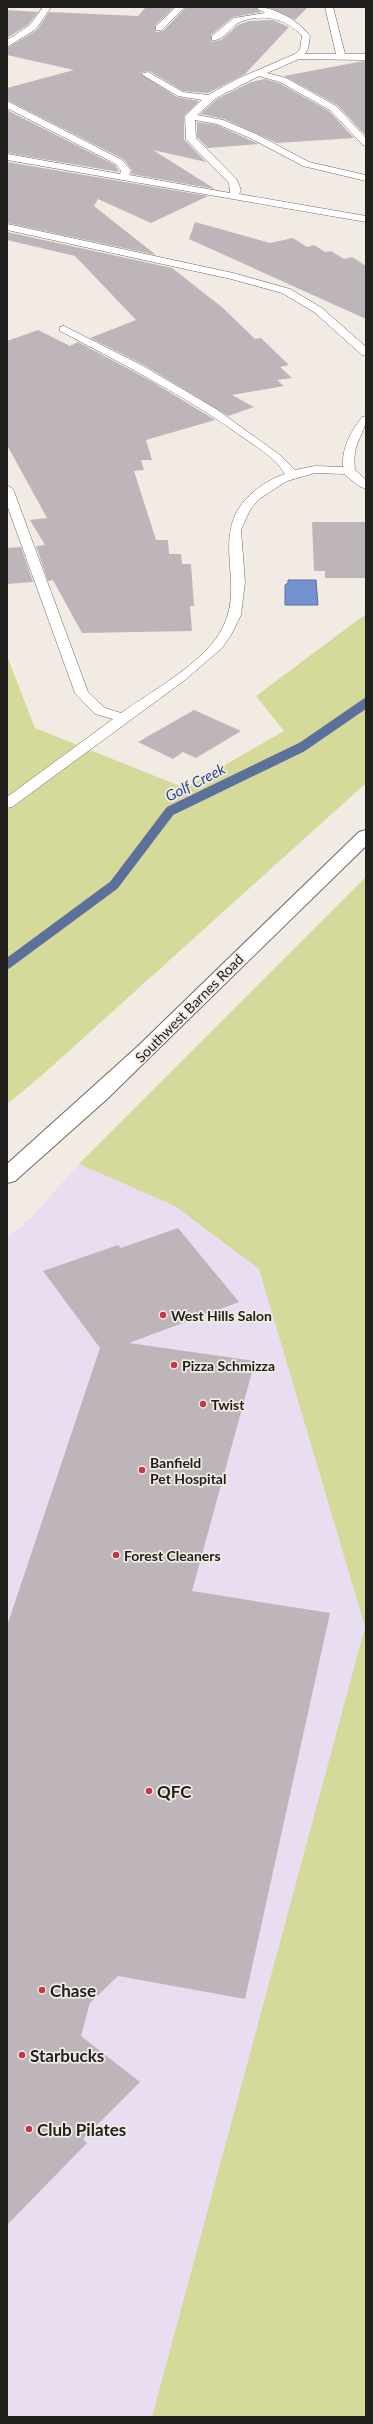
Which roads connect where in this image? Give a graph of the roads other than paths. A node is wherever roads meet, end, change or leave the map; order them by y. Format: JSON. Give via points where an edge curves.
{"nodes":[{"id":1,"x":47,"y":7,"type":"edge"},
{"id":2,"x":181,"y":7,"type":"edge"},
{"id":3,"x":259,"y":7,"type":"edge"},
{"id":4,"x":329,"y":7,"type":"edge"},
{"id":5,"x":277,"y":14,"type":"junction"},
{"id":6,"x":159,"y":28,"type":"dead end"},
{"id":7,"x":215,"y":38,"type":"dead end"},
{"id":8,"x":7,"y":44,"type":"edge"},
{"id":9,"x":298,"y":56,"type":"junction"},
{"id":10,"x":341,"y":57,"type":"junction"},
{"id":11,"x":366,"y":57,"type":"edge"},
{"id":12,"x":145,"y":74,"type":"dead end"},
{"id":13,"x":260,"y":74,"type":"junction"},
{"id":14,"x":210,"y":98,"type":"junction"},
{"id":15,"x":7,"y":104,"type":"edge"},
{"id":16,"x":190,"y":116,"type":"junction"},
{"id":17,"x":366,"y":143,"type":"edge"},
{"id":18,"x":7,"y":157,"type":"edge"},
{"id":19,"x":123,"y":178,"type":"junction"},
{"id":20,"x":366,"y":178,"type":"edge"},
{"id":21,"x":234,"y":197,"type":"junction"},
{"id":22,"x":366,"y":219,"type":"edge"},
{"id":23,"x":7,"y":226,"type":"edge"},
{"id":24,"x":64,"y":329,"type":"dead end"},
{"id":25,"x":366,"y":353,"type":"edge"},
{"id":26,"x":366,"y":419,"type":"edge"},
{"id":27,"x":348,"y":471,"type":"junction"},
{"id":28,"x":291,"y":474,"type":"junction"},
{"id":29,"x":366,"y":485,"type":"edge"},
{"id":30,"x":7,"y":489,"type":"edge"},
{"id":31,"x":124,"y":718,"type":"junction"},
{"id":32,"x":7,"y":804,"type":"edge"},
{"id":33,"x":366,"y":836,"type":"edge"},
{"id":34,"x":7,"y":1176,"type":"edge"}],
"edges":[{"from":1,"to":8,"type":"lane","via":[[32,27]]},
{"from":2,"to":6,"type":"lane"},
{"from":3,"to":5,"type":"lane"},
{"from":4,"to":10,"type":"lane"},
{"from":5,"to":7,"type":"lane","via":[[237,20]]},
{"from":5,"to":9,"type":"lane","via":[[297,26],[306,36],[304,48]]},
{"from":9,"to":10,"type":"lane"},
{"from":9,"to":13,"type":"lane"},
{"from":10,"to":11,"type":"lane"},
{"from":12,"to":14,"type":"lane","via":[[181,94]]},
{"from":13,"to":14,"type":"lane"},
{"from":13,"to":17,"type":"lane","via":[[282,80],[333,108]]},
{"from":14,"to":16,"type":"lane"},
{"from":15,"to":19,"type":"lane","via":[[119,162],[126,171]]},
{"from":16,"to":20,"type":"lane","via":[[220,122],[306,164]]},
{"from":16,"to":21,"type":"lane","via":[[191,139],[234,182]]},
{"from":18,"to":19,"type":"lane"},
{"from":19,"to":21,"type":"lane"},
{"from":21,"to":22,"type":"lane"},
{"from":23,"to":25,"type":"lane","via":[[233,276],[286,291],[318,310]]},
{"from":24,"to":28,"type":"lane","via":[[173,388],[243,432],[286,465]]},
{"from":26,"to":27,"type":"lane","via":[[351,439]]},
{"from":27,"to":28,"type":"lane","via":[[324,469]]},
{"from":27,"to":29,"type":"lane"},
{"from":28,"to":31,"type":"lane","via":[[266,487],[250,501],[236,522],[235,546],[240,600],[236,615],[218,644],[188,673]]},
{"from":30,"to":31,"type":"lane","via":[[82,693],[100,711]]},
{"from":31,"to":32,"type":"lane"},
{"from":33,"to":34,"type":"main road","name":"Southwest Barnes Road","via":[[222,974],[158,1040]]}]}
